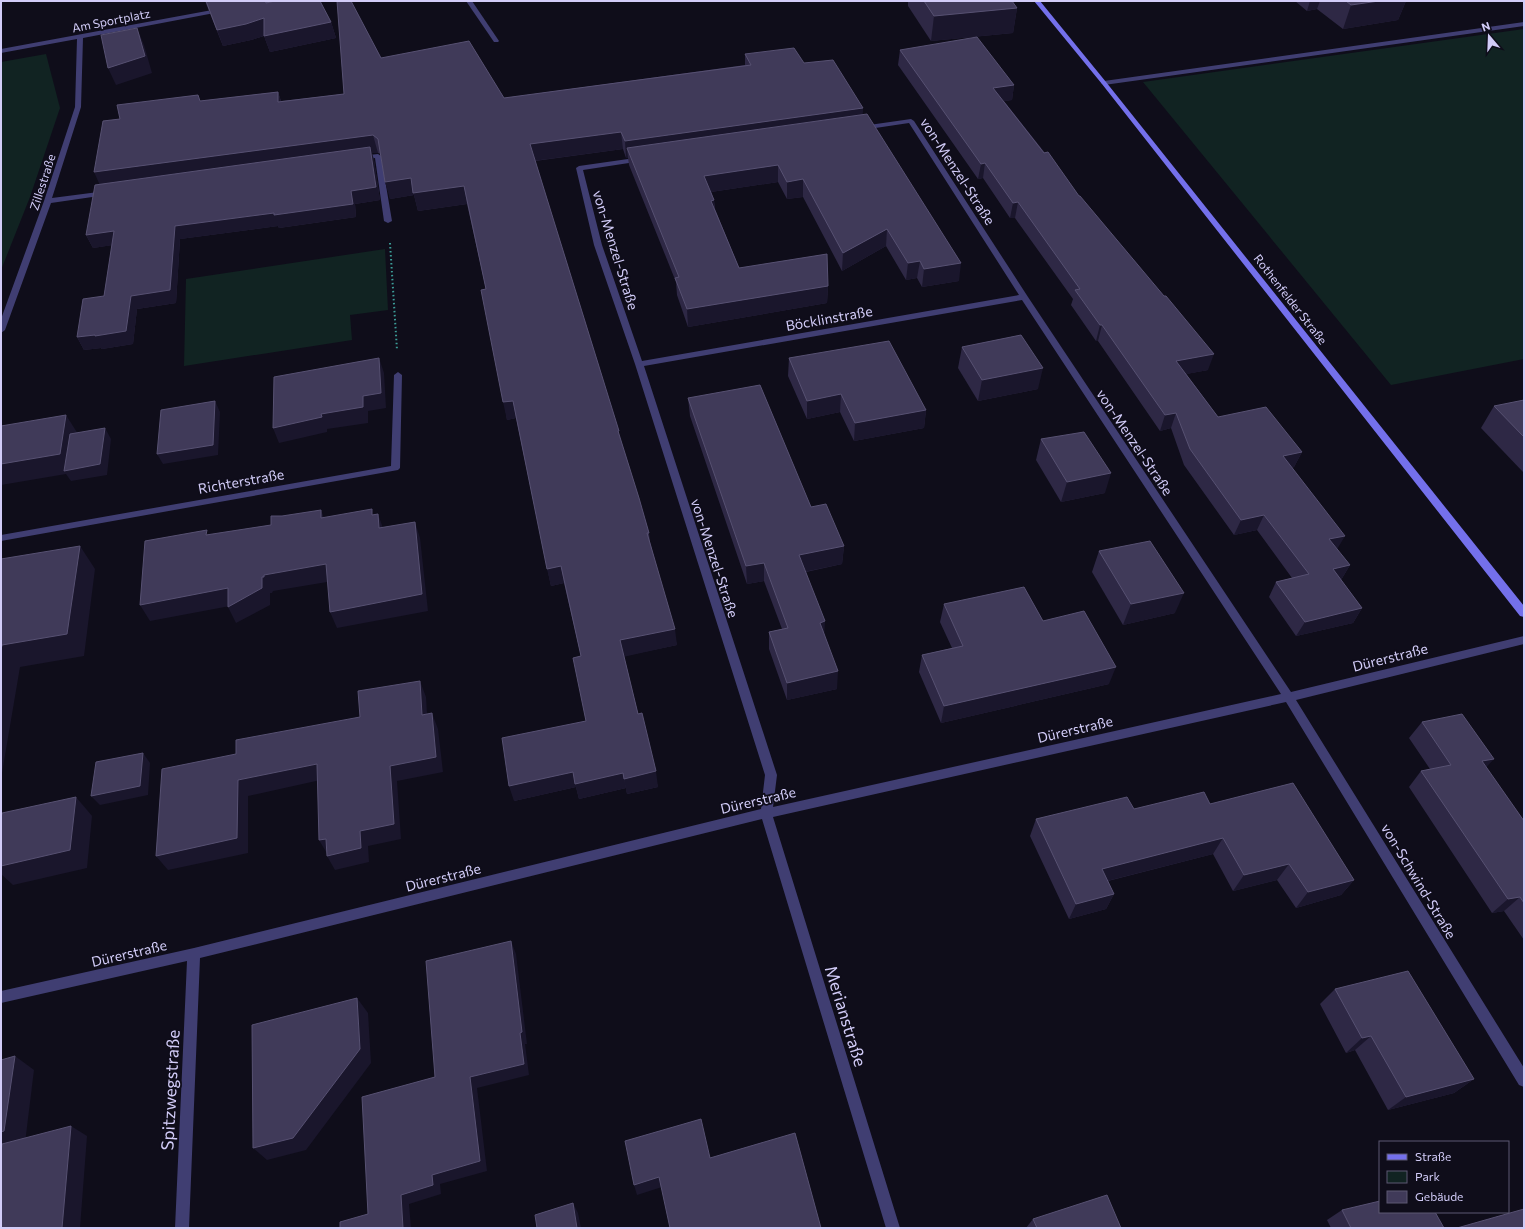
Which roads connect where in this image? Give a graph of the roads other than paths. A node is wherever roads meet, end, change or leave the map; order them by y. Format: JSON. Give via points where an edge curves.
{"nodes":[{"id":1,"x":272,"y":1,"type":"edge"},
{"id":2,"x":469,"y":1,"type":"edge"},
{"id":3,"x":1037,"y":1,"type":"edge"},
{"id":4,"x":249,"y":5,"type":"edge"},
{"id":5,"x":234,"y":8,"type":"edge"},
{"id":6,"x":1524,"y":24,"type":"edge"},
{"id":7,"x":80,"y":37,"type":"junction"},
{"id":8,"x":496,"y":41,"type":"dead end"},
{"id":9,"x":1,"y":51,"type":"edge"},
{"id":10,"x":1104,"y":83,"type":"junction"},
{"id":11,"x":855,"y":129,"type":"edge"},
{"id":12,"x":650,"y":158,"type":"edge"},
{"id":13,"x":354,"y":159,"type":"edge"},
{"id":14,"x":111,"y":192,"type":"edge"},
{"id":15,"x":48,"y":201,"type":"junction"},
{"id":16,"x":388,"y":221,"type":"road end"},
{"id":17,"x":1024,"y":297,"type":"junction"},
{"id":18,"x":1,"y":330,"type":"edge"},
{"id":19,"x":639,"y":364,"type":"junction"},
{"id":20,"x":398,"y":375,"type":"road end"},
{"id":21,"x":1,"y":538,"type":"edge"},
{"id":22,"x":1524,"y":613,"type":"edge"},
{"id":23,"x":1524,"y":640,"type":"edge"},
{"id":24,"x":1289,"y":697,"type":"junction"},
{"id":25,"x":766,"y":813,"type":"junction"},
{"id":26,"x":194,"y":954,"type":"junction"},
{"id":27,"x":1,"y":997,"type":"edge"},
{"id":28,"x":1524,"y":1080,"type":"edge"},
{"id":29,"x":182,"y":1228,"type":"edge"},
{"id":30,"x":893,"y":1228,"type":"edge"}],
"edges":[{"from":1,"to":4,"type":"street"},
{"from":2,"to":8,"type":"street"},
{"from":3,"to":10,"type":"street","name":"Rothenfelder Straße"},
{"from":5,"to":7,"type":"street","name":"Am Sportplatz"},
{"from":6,"to":10,"type":"street"},
{"from":7,"to":9,"type":"street","name":"Am Sportplatz"},
{"from":7,"to":15,"type":"street","name":"Zillestraße","via":[[78,107]]},
{"from":10,"to":22,"type":"street","name":"Rothenfelder Straße"},
{"from":11,"to":17,"type":"street","name":"von-Menzel-Straße","via":[[910,121]]},
{"from":12,"to":19,"type":"street","name":"von-Menzel-Straße","via":[[579,168],[598,245]]},
{"from":13,"to":16,"type":"street","via":[[378,156]]},
{"from":14,"to":15,"type":"street"},
{"from":15,"to":18,"type":"street","name":"Zillestraße"},
{"from":17,"to":19,"type":"street","name":"Böcklinstraße"},
{"from":17,"to":24,"type":"street","name":"von-Menzel-Straße"},
{"from":19,"to":25,"type":"street","name":"von-Menzel-Straße","via":[[771,775]]},
{"from":20,"to":21,"type":"street","name":"Richterstraße","via":[[394,468]]},
{"from":23,"to":24,"type":"street","name":"Dürerstraße"},
{"from":24,"to":25,"type":"street","name":"Dürerstraße"},
{"from":24,"to":28,"type":"street","name":"von-Schwind-Straße"},
{"from":25,"to":26,"type":"street","name":"Dürerstraße"},
{"from":25,"to":30,"type":"street","name":"Merianstraße"},
{"from":26,"to":27,"type":"street","name":"Dürerstraße"},
{"from":26,"to":29,"type":"street","name":"Spitzwegstraße"}]}
